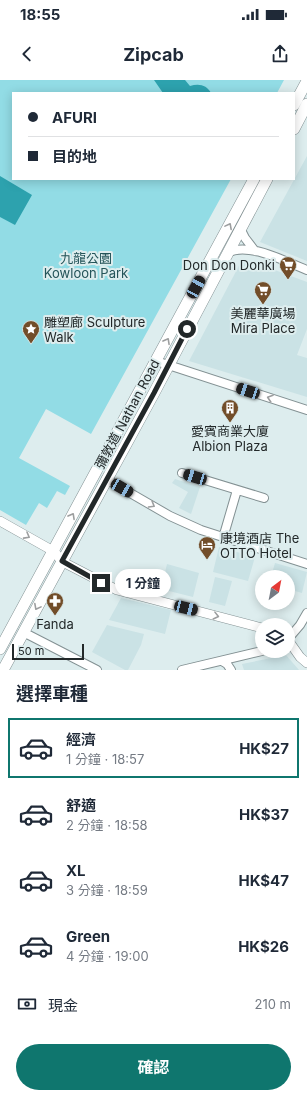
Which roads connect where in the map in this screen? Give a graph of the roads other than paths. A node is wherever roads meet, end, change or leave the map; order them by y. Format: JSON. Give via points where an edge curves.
{"nodes":[{"id":1,"x":307,"y":81,"type":"edge"},
{"id":2,"x":295,"y":103,"type":"edge"},
{"id":3,"x":307,"y":104,"type":"edge"},
{"id":4,"x":295,"y":127,"type":"edge"},
{"id":5,"x":253,"y":180,"type":"edge"},
{"id":6,"x":266,"y":180,"type":"edge"},
{"id":7,"x":240,"y":228,"type":"junction"},
{"id":8,"x":254,"y":250,"type":"junction"},
{"id":9,"x":227,"y":253,"type":"junction"},
{"id":10,"x":307,"y":270,"type":"edge"},
{"id":11,"x":156,"y":361,"type":"junction"},
{"id":12,"x":168,"y":365,"type":"junction"},
{"id":13,"x":307,"y":410,"type":"edge"},
{"id":14,"x":182,"y":473,"type":"dead end"},
{"id":15,"x":106,"y":479,"type":"junction"},
{"id":16,"x":237,"y":490,"type":"junction"},
{"id":17,"x":264,"y":498,"type":"dead end"},
{"id":18,"x":0,"y":521,"type":"edge"},
{"id":19,"x":223,"y":538,"type":"junction"},
{"id":20,"x":53,"y":551,"type":"junction"},
{"id":21,"x":62,"y":561,"type":"junction"},
{"id":22,"x":307,"y":564,"type":"edge"},
{"id":23,"x":307,"y":613,"type":"edge"},
{"id":24,"x":255,"y":626,"type":"edge"},
{"id":25,"x":295,"y":631,"type":"edge"},
{"id":26,"x":23,"y":632,"type":"junction"},
{"id":27,"x":0,"y":649,"type":"edge"},
{"id":28,"x":295,"y":650,"type":"edge"},
{"id":29,"x":255,"y":653,"type":"edge"},
{"id":30,"x":222,"y":661,"type":"junction"},
{"id":31,"x":307,"y":663,"type":"edge"},
{"id":32,"x":3,"y":670,"type":"edge"},
{"id":33,"x":97,"y":670,"type":"edge"},
{"id":34,"x":182,"y":670,"type":"edge"},
{"id":35,"x":231,"y":670,"type":"edge"}],
"edges":[{"from":1,"to":2,"type":"main road"},
{"from":3,"to":4,"type":"main road"},
{"from":11,"to":5,"type":"main road","name":"彌敦道 Nathan Road","one_way":true},
{"from":6,"to":7,"type":"main road","name":"彌敦道 Nathan Road"},
{"from":7,"to":8,"type":"street"},
{"from":7,"to":9,"type":"main road","name":"彌敦道 Nathan Road"},
{"from":8,"to":9,"type":"street","via":[[237,249]]},
{"from":8,"to":10,"type":"street"},
{"from":9,"to":12,"type":"main road","name":"彌敦道 Nathan Road"},
{"from":11,"to":12,"type":"street"},
{"from":20,"to":11,"type":"main road","name":"彌敦道 Nathan Road","one_way":true},
{"from":13,"to":12,"type":"street","one_way":true},
{"from":12,"to":15,"type":"main road","name":"彌敦道 Nathan Road"},
{"from":14,"to":16,"type":"street"},
{"from":15,"to":19,"type":"street","one_way":true,"via":[[170,516]]},
{"from":15,"to":21,"type":"main road","name":"彌敦道 Nathan Road"},
{"from":16,"to":17,"type":"street"},
{"from":16,"to":19,"type":"street"},
{"from":18,"to":20,"type":"street","one_way":true},
{"from":19,"to":22,"type":"street"},
{"from":20,"to":21,"type":"street"},
{"from":20,"to":27,"type":"main road","name":"彌敦道 Nathan Road"},
{"from":21,"to":24,"type":"street","one_way":true,"via":[[117,590]]},
{"from":21,"to":26,"type":"main road","name":"彌敦道 Nathan Road","one_way":true},
{"from":23,"to":25,"type":"street"},
{"from":26,"to":32,"type":"main road","name":"彌敦道 Nathan Road"},
{"from":26,"to":33,"type":"street"},
{"from":28,"to":31,"type":"street"},
{"from":29,"to":30,"type":"street"},
{"from":30,"to":34,"type":"street"},
{"from":30,"to":35,"type":"street"}]}
